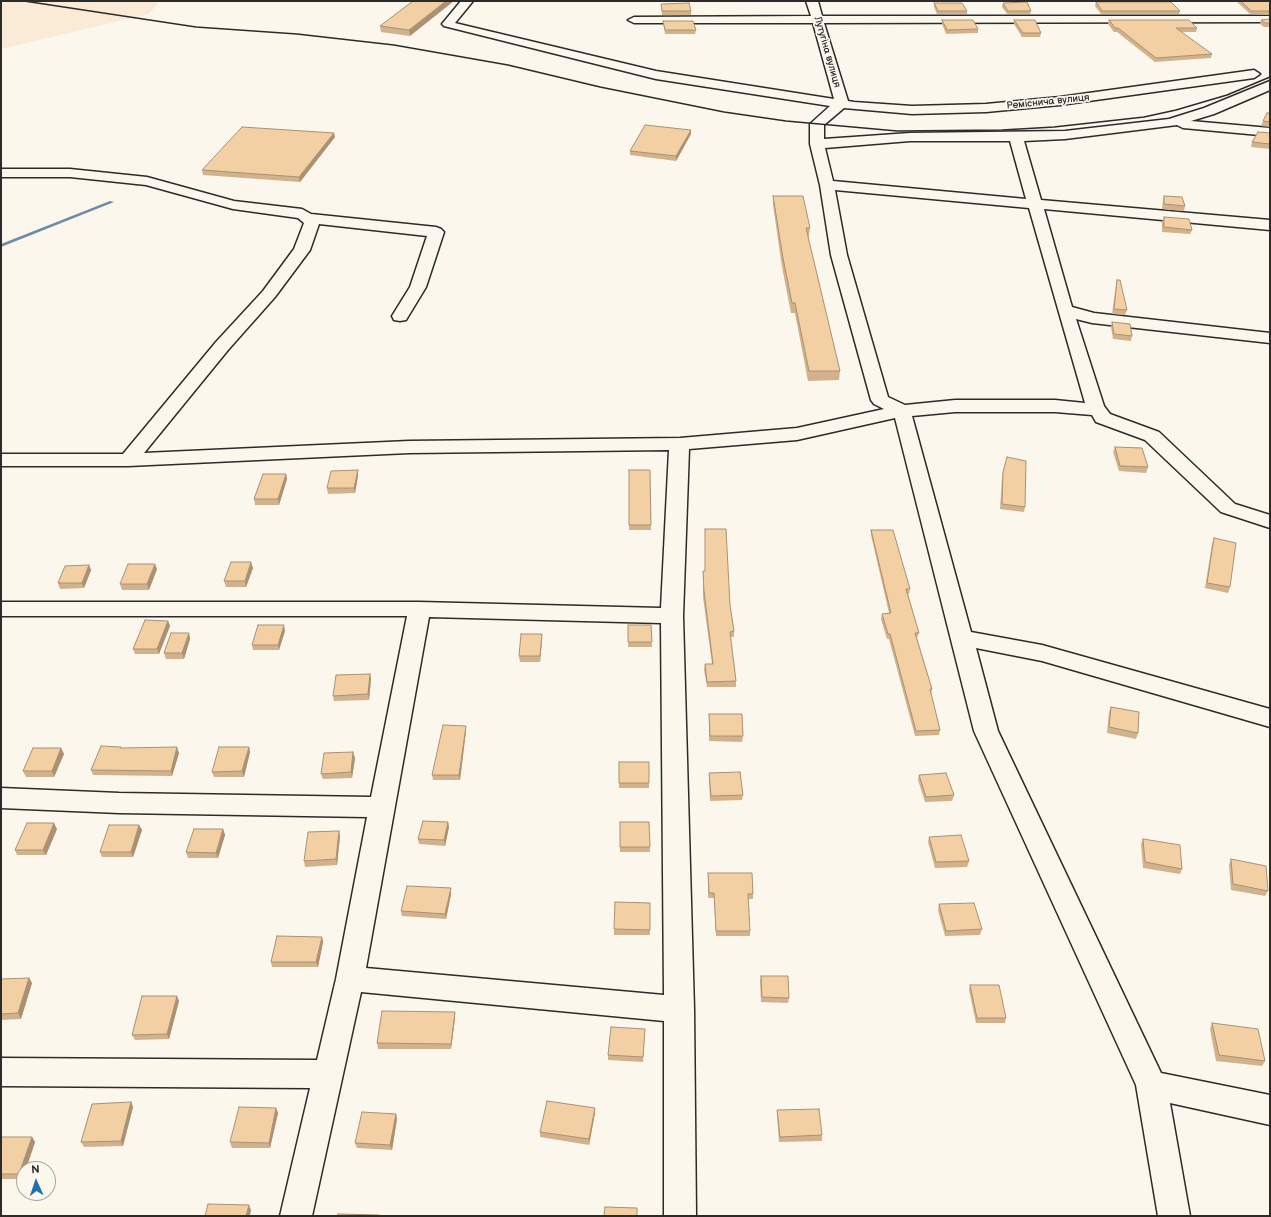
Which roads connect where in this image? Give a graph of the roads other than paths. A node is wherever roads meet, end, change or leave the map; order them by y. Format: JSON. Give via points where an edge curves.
{"nodes":[{"id":1,"x":467,"y":1,"type":"edge"},
{"id":2,"x":812,"y":1,"type":"edge"},
{"id":3,"x":1270,"y":18,"type":"edge"},
{"id":4,"x":634,"y":20,"type":"dead end"},
{"id":5,"x":818,"y":20,"type":"junction"},
{"id":6,"x":1254,"y":74,"type":"dead end"},
{"id":7,"x":1270,"y":85,"type":"edge"},
{"id":8,"x":842,"y":103,"type":"junction"},
{"id":9,"x":1170,"y":123,"type":"junction"},
{"id":10,"x":1270,"y":132,"type":"edge"},
{"id":11,"x":1016,"y":137,"type":"junction"},
{"id":12,"x":817,"y":144,"type":"junction"},
{"id":13,"x":1,"y":173,"type":"edge"},
{"id":14,"x":827,"y":185,"type":"junction"},
{"id":15,"x":1035,"y":202,"type":"junction"},
{"id":16,"x":308,"y":218,"type":"junction"},
{"id":17,"x":1270,"y":225,"type":"edge"},
{"id":18,"x":1065,"y":310,"type":"junction"},
{"id":19,"x":400,"y":316,"type":"dead end"},
{"id":20,"x":1270,"y":338,"type":"edge"},
{"id":21,"x":1097,"y":410,"type":"junction"},
{"id":22,"x":902,"y":411,"type":"junction"},
{"id":23,"x":680,"y":444,"type":"junction"},
{"id":24,"x":1,"y":460,"type":"edge"},
{"id":25,"x":128,"y":460,"type":"junction"},
{"id":26,"x":1270,"y":522,"type":"edge"},
{"id":27,"x":1,"y":609,"type":"edge"},
{"id":28,"x":419,"y":609,"type":"junction"},
{"id":29,"x":672,"y":616,"type":"junction"},
{"id":30,"x":962,"y":638,"type":"junction"},
{"id":31,"x":1270,"y":718,"type":"edge"},
{"id":32,"x":1,"y":798,"type":"edge"},
{"id":33,"x":382,"y":807,"type":"junction"},
{"id":34,"x":350,"y":979,"type":"junction"},
{"id":35,"x":679,"y":1009,"type":"junction"},
{"id":36,"x":1,"y":1072,"type":"edge"},
{"id":37,"x":328,"y":1074,"type":"junction"},
{"id":38,"x":1151,"y":1085,"type":"junction"},
{"id":39,"x":1270,"y":1110,"type":"edge"},
{"id":40,"x":296,"y":1216,"type":"edge"},
{"id":41,"x":680,"y":1216,"type":"edge"},
{"id":42,"x":1174,"y":1216,"type":"edge"}],
"edges":[{"from":1,"to":8,"type":"street","name":"Реміснича вулиця","via":[[448,24],[656,75],[720,87]]},
{"from":2,"to":5,"type":"street","name":"Лутугіна вулиця"},
{"from":3,"to":5,"type":"street"},
{"from":4,"to":5,"type":"street"},
{"from":5,"to":8,"type":"street","name":"Лутугіна вулиця"},
{"from":6,"to":8,"type":"street","name":"Реміснича вулиця","via":[[1060,101],[986,108],[912,110]]},
{"from":7,"to":9,"type":"street","via":[[1208,112]]},
{"from":8,"to":12,"type":"street","via":[[817,124]]},
{"from":9,"to":10,"type":"street"},
{"from":9,"to":11,"type":"street","via":[[1066,135]]},
{"from":11,"to":12,"type":"street","via":[[910,137]]},
{"from":11,"to":15,"type":"street"},
{"from":12,"to":14,"type":"street"},
{"from":13,"to":16,"type":"street","via":[[70,173],[147,181],[233,205],[302,214]]},
{"from":14,"to":15,"type":"street"},
{"from":14,"to":22,"type":"street","via":[[839,254],[880,400]]},
{"from":15,"to":17,"type":"street"},
{"from":15,"to":18,"type":"street"},
{"from":16,"to":19,"type":"street","via":[[436,232],[418,287]]},
{"from":16,"to":25,"type":"street","via":[[312,222],[302,250],[269,294],[222,346]]},
{"from":18,"to":20,"type":"street","via":[[1092,318]]},
{"from":18,"to":21,"type":"street"},
{"from":21,"to":22,"type":"street","via":[[1055,406],[955,406]]},
{"from":21,"to":26,"type":"street","via":[[1103,418],[1152,436],[1228,508]]},
{"from":22,"to":23,"type":"street","via":[[797,434]]},
{"from":22,"to":30,"type":"street"},
{"from":23,"to":25,"type":"street","via":[[409,447]]},
{"from":23,"to":29,"type":"street"},
{"from":24,"to":25,"type":"street"},
{"from":27,"to":28,"type":"street"},
{"from":28,"to":29,"type":"street"},
{"from":28,"to":33,"type":"street"},
{"from":29,"to":35,"type":"street"},
{"from":30,"to":31,"type":"street","via":[[1042,653]]},
{"from":30,"to":38,"type":"street","via":[[986,731]]},
{"from":32,"to":33,"type":"street","via":[[119,803]]},
{"from":33,"to":34,"type":"street"},
{"from":34,"to":35,"type":"street"},
{"from":34,"to":37,"type":"street"},
{"from":35,"to":41,"type":"street"},
{"from":36,"to":37,"type":"street"},
{"from":37,"to":40,"type":"street"},
{"from":38,"to":39,"type":"street"},
{"from":38,"to":42,"type":"street"}]}
